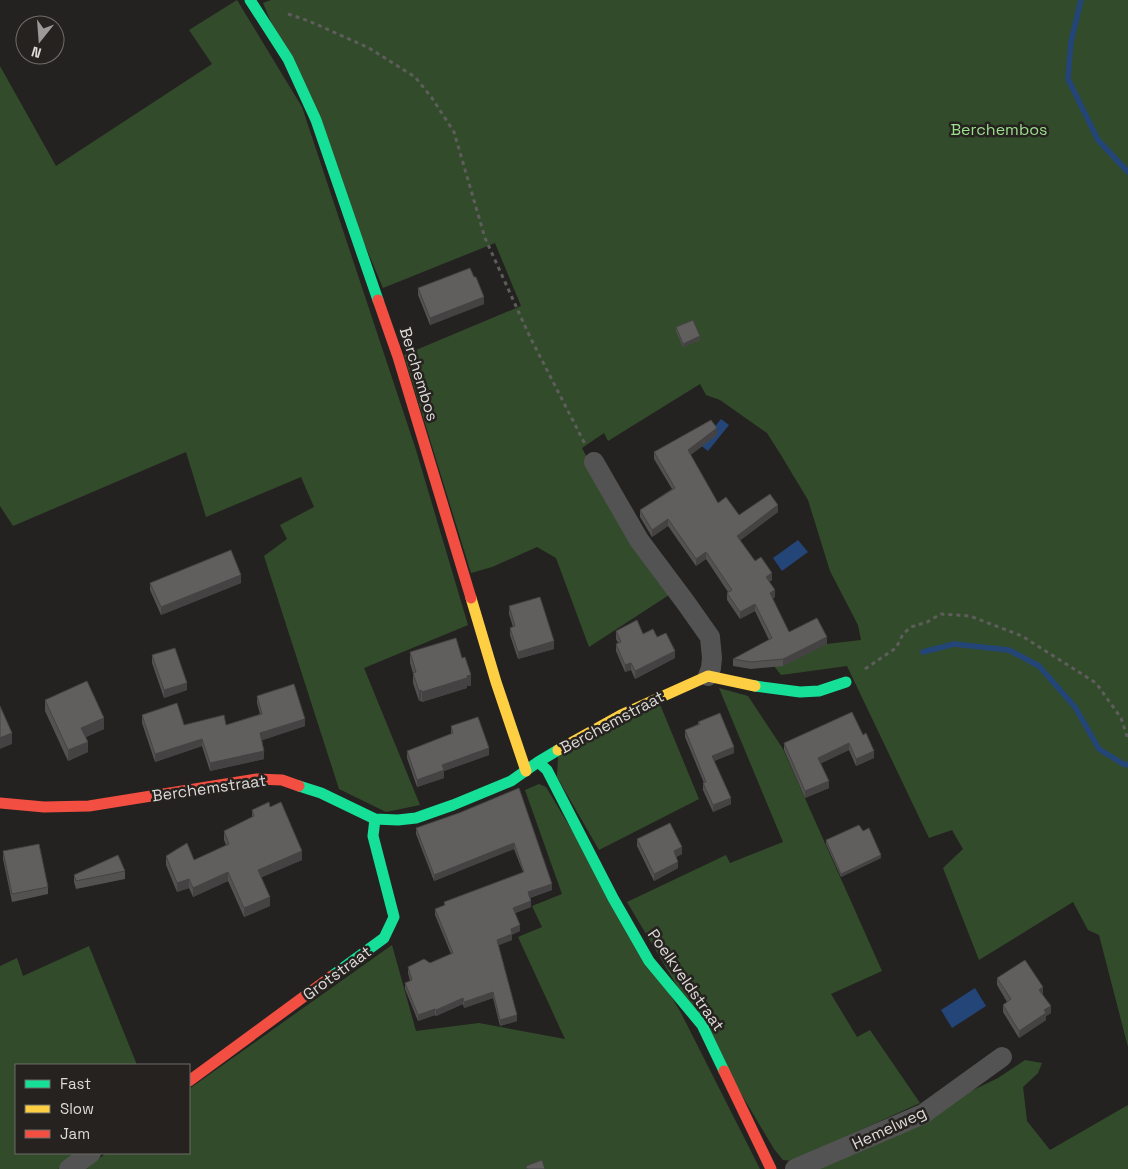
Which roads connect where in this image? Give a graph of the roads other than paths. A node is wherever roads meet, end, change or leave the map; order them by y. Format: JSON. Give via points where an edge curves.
{"nodes":[{"id":1,"x":250,"y":0,"type":"edge"},
{"id":2,"x":594,"y":462,"type":"road end"},
{"id":3,"x":708,"y":676,"type":"junction"},
{"id":4,"x":846,"y":682,"type":"road end"},
{"id":5,"x":538,"y":762,"type":"junction"},
{"id":6,"x":526,"y":771,"type":"junction"},
{"id":7,"x":0,"y":803,"type":"edge"},
{"id":8,"x":375,"y":819,"type":"junction"},
{"id":9,"x":1002,"y":1057,"type":"dead end"},
{"id":10,"x":190,"y":1080,"type":"edge"},
{"id":11,"x":90,"y":1154,"type":"edge"},
{"id":12,"x":69,"y":1169,"type":"edge"},
{"id":13,"x":771,"y":1169,"type":"edge"},
{"id":14,"x":795,"y":1169,"type":"edge"}],
"edges":[{"from":1,"to":6,"type":"street","name":"Berchembos","via":[[288,59],[316,120],[398,357]]},
{"from":2,"to":3,"type":"street","via":[[638,540],[710,638],[712,663]]},
{"from":3,"to":4,"type":"street","via":[[767,689],[800,692],[819,691]]},
{"from":3,"to":5,"type":"street","name":"Berchemstraat","via":[[621,715]]},
{"from":5,"to":6,"type":"street","name":"Berchemstraat"},
{"from":5,"to":13,"type":"street","name":"Poelkveldstraat","via":[[547,770],[649,961],[702,1025]]},
{"from":6,"to":8,"type":"street","name":"Berchemstraat","via":[[496,788],[416,818]]},
{"from":7,"to":8,"type":"street","name":"Berchemstraat","via":[[65,808],[257,779],[282,780],[321,793]]},
{"from":8,"to":10,"type":"street","name":"Grotstraat","via":[[373,836],[394,917],[384,938]]},
{"from":9,"to":14,"type":"street","name":"Hemelweg","via":[[923,1114]]},
{"from":11,"to":12,"type":"street"}]}
